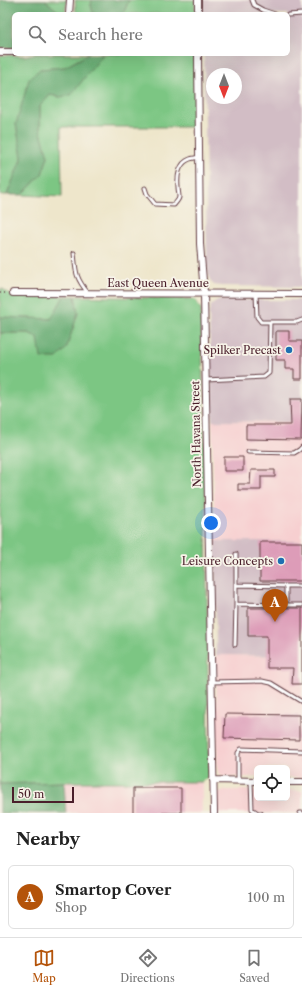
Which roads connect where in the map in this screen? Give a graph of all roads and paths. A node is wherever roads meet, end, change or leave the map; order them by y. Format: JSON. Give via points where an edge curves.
{"nodes":[{"id":1,"x":70,"y":0,"type":"edge"},
{"id":2,"x":198,"y":0,"type":"edge"},
{"id":3,"x":252,"y":0,"type":"edge"},
{"id":4,"x":69,"y":12,"type":"edge"},
{"id":5,"x":198,"y":12,"type":"edge"},
{"id":6,"x":269,"y":12,"type":"edge"},
{"id":7,"x":290,"y":14,"type":"edge"},
{"id":8,"x":302,"y":14,"type":"edge"},
{"id":9,"x":0,"y":52,"type":"edge"},
{"id":10,"x":12,"y":52,"type":"edge"},
{"id":11,"x":198,"y":56,"type":"edge"},
{"id":12,"x":199,"y":157,"type":"junction"},
{"id":13,"x":145,"y":188,"type":"dead end"},
{"id":14,"x":74,"y":253,"type":"dead end"},
{"id":15,"x":13,"y":293,"type":"dead end"},
{"id":16,"x":88,"y":293,"type":"junction"},
{"id":17,"x":204,"y":293,"type":"junction"},
{"id":18,"x":256,"y":294,"type":"junction"},
{"id":19,"x":302,"y":294,"type":"edge"},
{"id":20,"x":302,"y":320,"type":"edge"},
{"id":21,"x":270,"y":322,"type":"junction"},
{"id":22,"x":205,"y":380,"type":"junction"},
{"id":23,"x":302,"y":447,"type":"edge"},
{"id":24,"x":248,"y":452,"type":"dead end"},
{"id":25,"x":236,"y":554,"type":"dead end"},
{"id":26,"x":236,"y":585,"type":"junction"},
{"id":27,"x":286,"y":586,"type":"junction"},
{"id":28,"x":302,"y":586,"type":"edge"},
{"id":29,"x":236,"y":604,"type":"junction"},
{"id":30,"x":286,"y":605,"type":"junction"},
{"id":31,"x":302,"y":605,"type":"edge"},
{"id":32,"x":235,"y":645,"type":"dead end"},
{"id":33,"x":211,"y":682,"type":"junction"},
{"id":34,"x":302,"y":702,"type":"edge"},
{"id":35,"x":302,"y":751,"type":"edge"},
{"id":36,"x":213,"y":780,"type":"junction"},
{"id":37,"x":238,"y":781,"type":"junction"},
{"id":38,"x":254,"y":781,"type":"edge"},
{"id":39,"x":290,"y":782,"type":"edge"},
{"id":40,"x":302,"y":782,"type":"edge"},
{"id":41,"x":214,"y":813,"type":"edge"},
{"id":42,"x":261,"y":813,"type":"edge"}],
"edges":[{"from":1,"to":4,"type":"street"},
{"from":2,"to":5,"type":"street"},
{"from":3,"to":6,"type":"lane","via":[[254,5]]},
{"from":7,"to":8,"type":"lane"},
{"from":9,"to":10,"type":"street"},
{"from":11,"to":12,"type":"street","name":"North Havana Street"},
{"from":12,"to":13,"type":"lane","via":[[189,159],[181,166],[178,172],[179,197],[174,205],[155,204]]},
{"from":12,"to":17,"type":"street","name":"North Havana Street","via":[[200,244]]},
{"from":14,"to":16,"type":"lane","via":[[76,273]]},
{"from":15,"to":16,"type":"street","name":"East Queen Avenue"},
{"from":16,"to":17,"type":"street","name":"East Queen Avenue"},
{"from":17,"to":18,"type":"street","name":"East Queen Avenue"},
{"from":17,"to":22,"type":"street","name":"North Havana Street"},
{"from":18,"to":19,"type":"street","name":"East Queen Avenue"},
{"from":18,"to":21,"type":"lane","via":[[257,317],[262,322]]},
{"from":20,"to":21,"type":"lane"},
{"from":21,"to":22,"type":"lane","via":[[269,373],[264,377]]},
{"from":22,"to":33,"type":"street","name":"North Havana Street"},
{"from":23,"to":24,"type":"lane","via":[[294,453]]},
{"from":25,"to":26,"type":"lane"},
{"from":26,"to":27,"type":"lane"},
{"from":26,"to":29,"type":"lane"},
{"from":27,"to":28,"type":"lane"},
{"from":27,"to":30,"type":"lane"},
{"from":29,"to":30,"type":"lane"},
{"from":29,"to":32,"type":"lane"},
{"from":30,"to":31,"type":"lane"},
{"from":33,"to":34,"type":"lane","via":[[262,681],[271,683]]},
{"from":33,"to":36,"type":"street","name":"North Havana Street"},
{"from":35,"to":37,"type":"lane","via":[[242,750],[238,752]]},
{"from":36,"to":37,"type":"street"},
{"from":36,"to":41,"type":"street","name":"North Havana Street"},
{"from":37,"to":38,"type":"street"},
{"from":38,"to":42,"type":"lane","via":[[252,809]]},
{"from":39,"to":40,"type":"street"}]}
